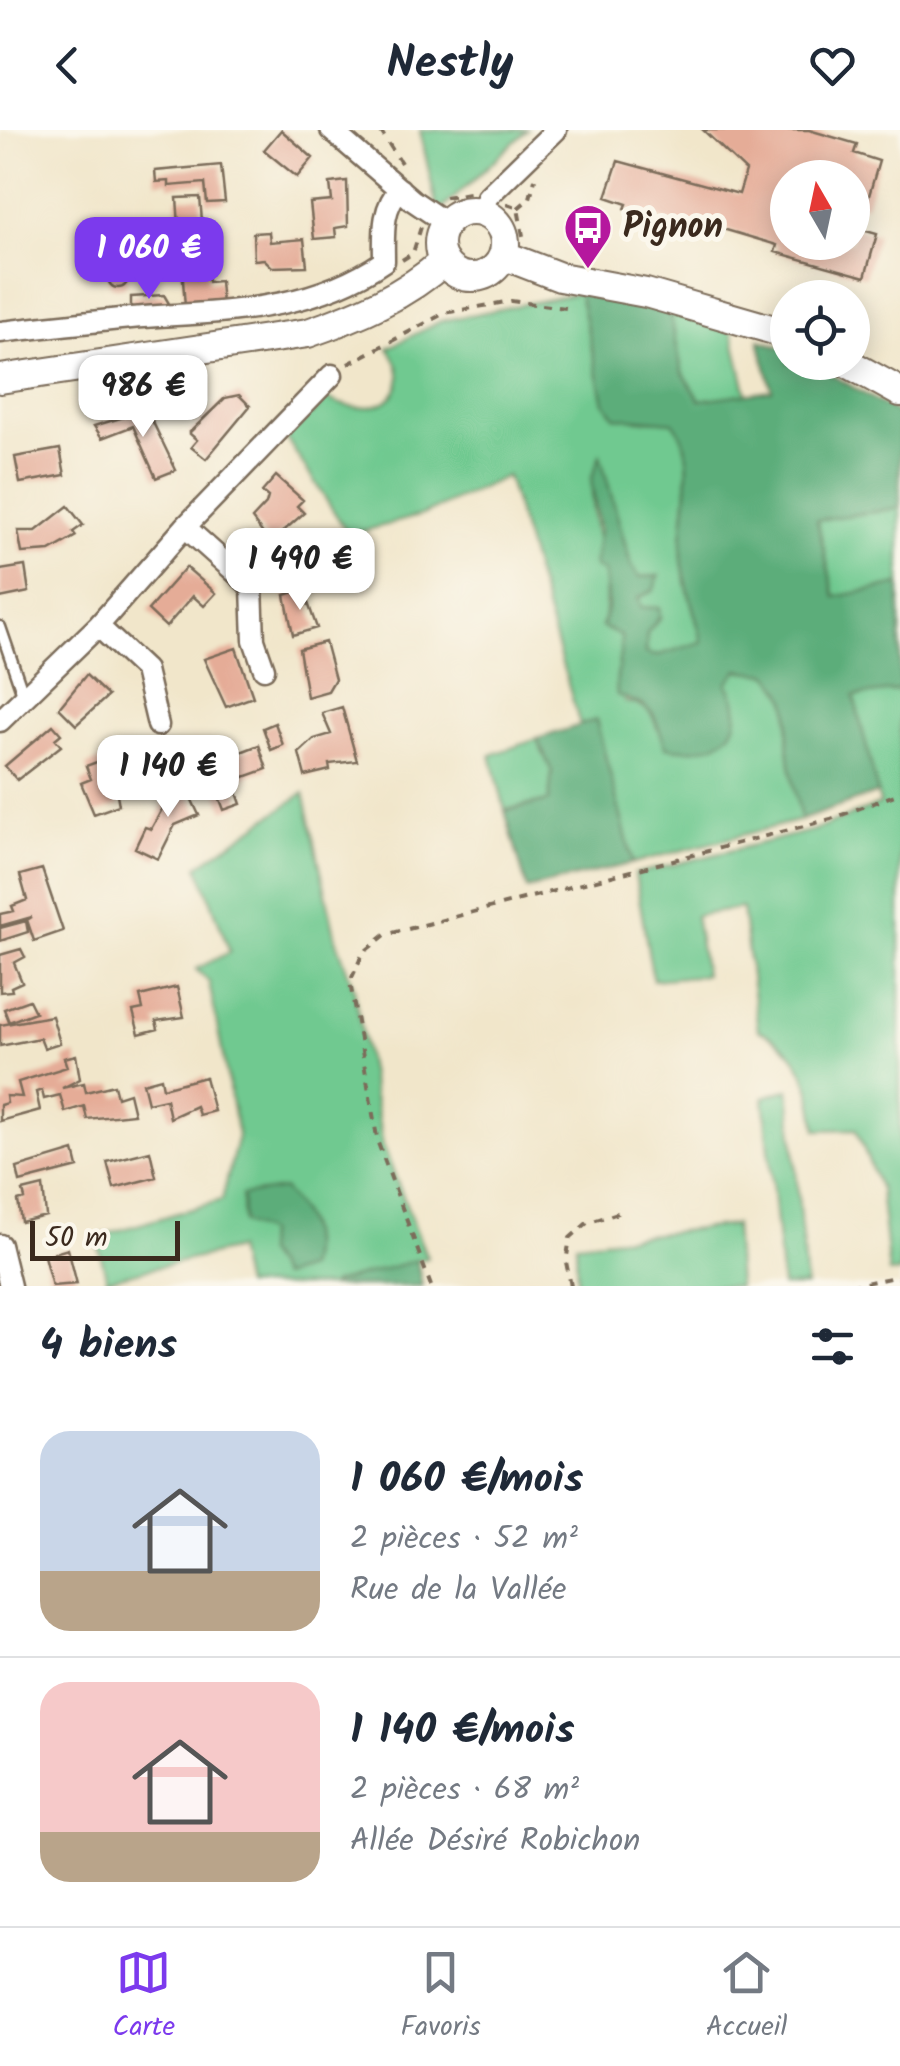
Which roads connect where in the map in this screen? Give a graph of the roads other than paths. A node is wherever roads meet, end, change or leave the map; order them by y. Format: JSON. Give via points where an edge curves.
{"nodes":[{"id":1,"x":330,"y":130,"type":"edge"},
{"id":2,"x":556,"y":130,"type":"edge"},
{"id":3,"x":406,"y":182,"type":"junction"},
{"id":4,"x":444,"y":211,"type":"junction"},
{"id":5,"x":482,"y":213,"type":"junction"},
{"id":6,"x":503,"y":255,"type":"junction"},
{"id":7,"x":444,"y":261,"type":"junction"},
{"id":8,"x":770,"y":329,"type":"edge"},
{"id":9,"x":0,"y":332,"type":"edge"},
{"id":10,"x":332,"y":374,"type":"road end"},
{"id":11,"x":870,"y":375,"type":"edge"},
{"id":12,"x":0,"y":379,"type":"edge"},
{"id":13,"x":900,"y":392,"type":"edge"},
{"id":14,"x":185,"y":527,"type":"junction"},
{"id":15,"x":98,"y":626,"type":"junction"},
{"id":16,"x":0,"y":627,"type":"edge"},
{"id":17,"x":264,"y":669,"type":"dead end"},
{"id":18,"x":25,"y":701,"type":"junction"},
{"id":19,"x":0,"y":722,"type":"edge"},
{"id":20,"x":158,"y":725,"type":"dead end"},
{"id":21,"x":0,"y":1246,"type":"edge"},
{"id":22,"x":10,"y":1286,"type":"edge"}],
"edges":[{"from":1,"to":3,"type":"street"},
{"from":2,"to":5,"type":"street","via":[[487,197]]},
{"from":3,"to":4,"type":"street"},
{"from":3,"to":9,"type":"street","via":[[391,198],[384,223],[384,261],[302,300]]},
{"from":4,"to":5,"type":"main road"},
{"from":4,"to":7,"type":"main road"},
{"from":5,"to":6,"type":"main road","via":[[504,235]]},
{"from":6,"to":7,"type":"main road","via":[[480,276],[460,275]]},
{"from":6,"to":8,"type":"main road","via":[[560,277]]},
{"from":7,"to":12,"type":"main road","via":[[402,292],[308,333]]},
{"from":10,"to":14,"type":"street"},
{"from":11,"to":13,"type":"main road"},
{"from":14,"to":15,"type":"street"},
{"from":14,"to":17,"type":"street","via":[[252,588],[254,640]]},
{"from":15,"to":18,"type":"street"},
{"from":15,"to":20,"type":"street","via":[[145,670]]},
{"from":16,"to":18,"type":"lane"},
{"from":18,"to":19,"type":"street"},
{"from":21,"to":22,"type":"street"}]}
